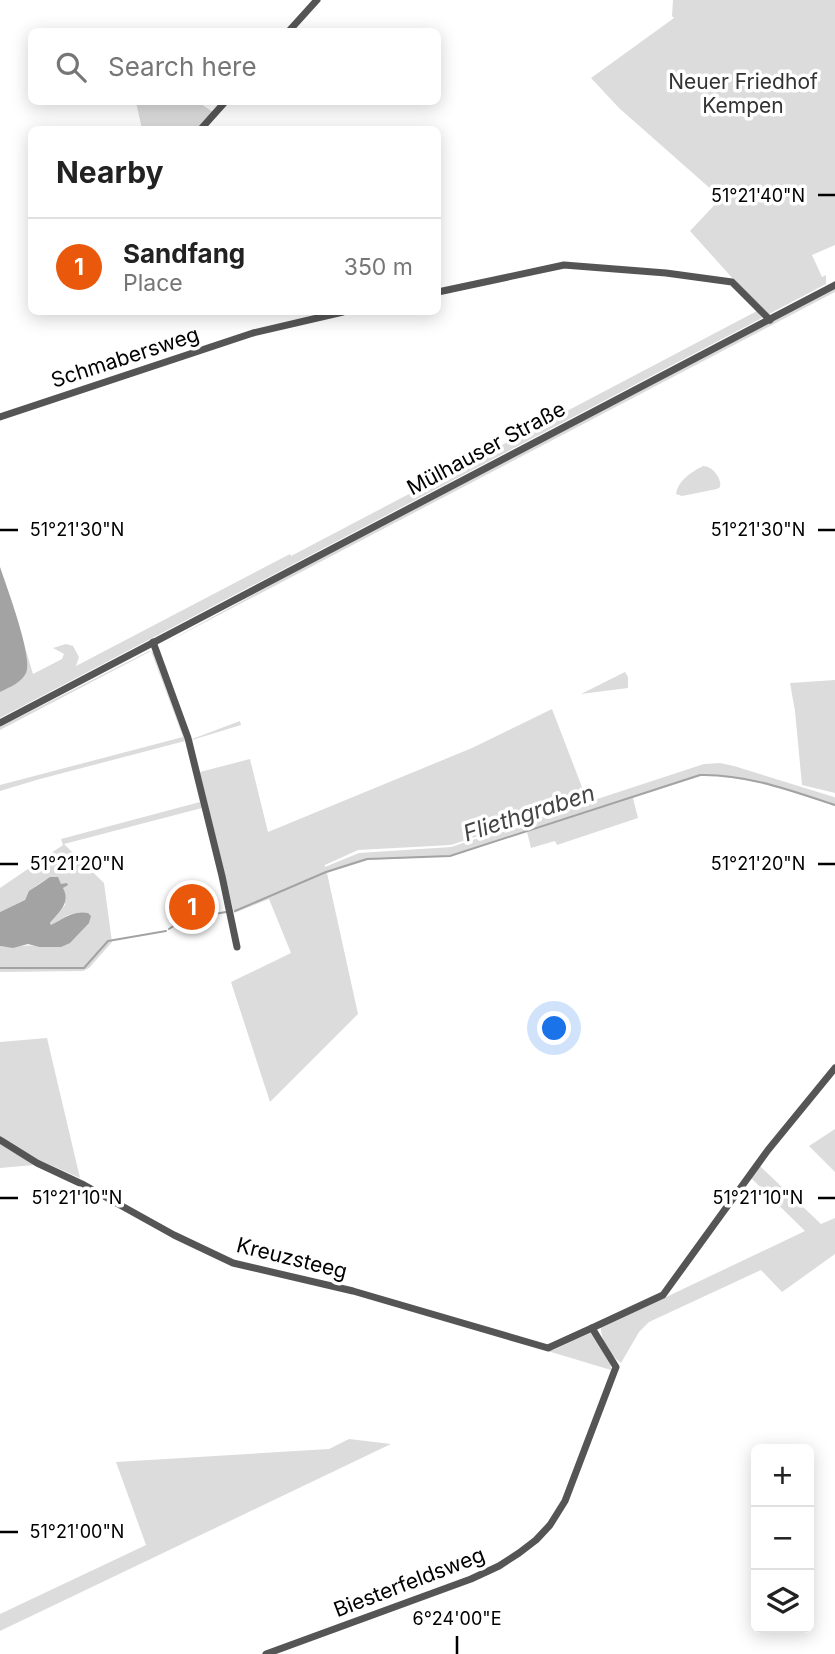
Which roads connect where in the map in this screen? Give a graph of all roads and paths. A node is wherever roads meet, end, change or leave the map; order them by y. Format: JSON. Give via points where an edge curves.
{"nodes":[{"id":1,"x":317,"y":0,"type":"edge"},
{"id":2,"x":292,"y":28,"type":"edge"},
{"id":3,"x":222,"y":105,"type":"edge"},
{"id":4,"x":204,"y":126,"type":"edge"},
{"id":5,"x":835,"y":285,"type":"edge"},
{"id":6,"x":441,"y":291,"type":"edge"},
{"id":7,"x":330,"y":315,"type":"edge"},
{"id":8,"x":770,"y":320,"type":"junction"},
{"id":9,"x":0,"y":417,"type":"edge"},
{"id":10,"x":153,"y":642,"type":"junction"},
{"id":11,"x":0,"y":723,"type":"edge"},
{"id":12,"x":237,"y":947,"type":"dead end"},
{"id":13,"x":835,"y":1068,"type":"edge"},
{"id":14,"x":0,"y":1140,"type":"edge"},
{"id":15,"x":592,"y":1328,"type":"junction"},
{"id":16,"x":266,"y":1654,"type":"edge"}],
"edges":[{"from":1,"to":2,"type":"street"},
{"from":3,"to":4,"type":"street"},
{"from":5,"to":8,"type":"street","name":"Mülhauser Straße"},
{"from":6,"to":8,"type":"street","via":[[564,265],[666,273],[732,282]]},
{"from":7,"to":9,"type":"street","name":"Schmabersweg","via":[[253,333]]},
{"from":8,"to":10,"type":"street","name":"Mülhauser Straße"},
{"from":10,"to":11,"type":"street","name":"Mülhauser Straße"},
{"from":10,"to":12,"type":"street","via":[[188,738]]},
{"from":13,"to":15,"type":"street","name":"Kreuzsteeg","via":[[768,1150],[663,1295]]},
{"from":14,"to":15,"type":"street","name":"Kreuzsteeg","via":[[233,1264],[354,1291],[548,1348]]},
{"from":15,"to":16,"type":"street","name":"Biesterfeldsweg","via":[[616,1367],[565,1501],[536,1540],[471,1579]]}]}
